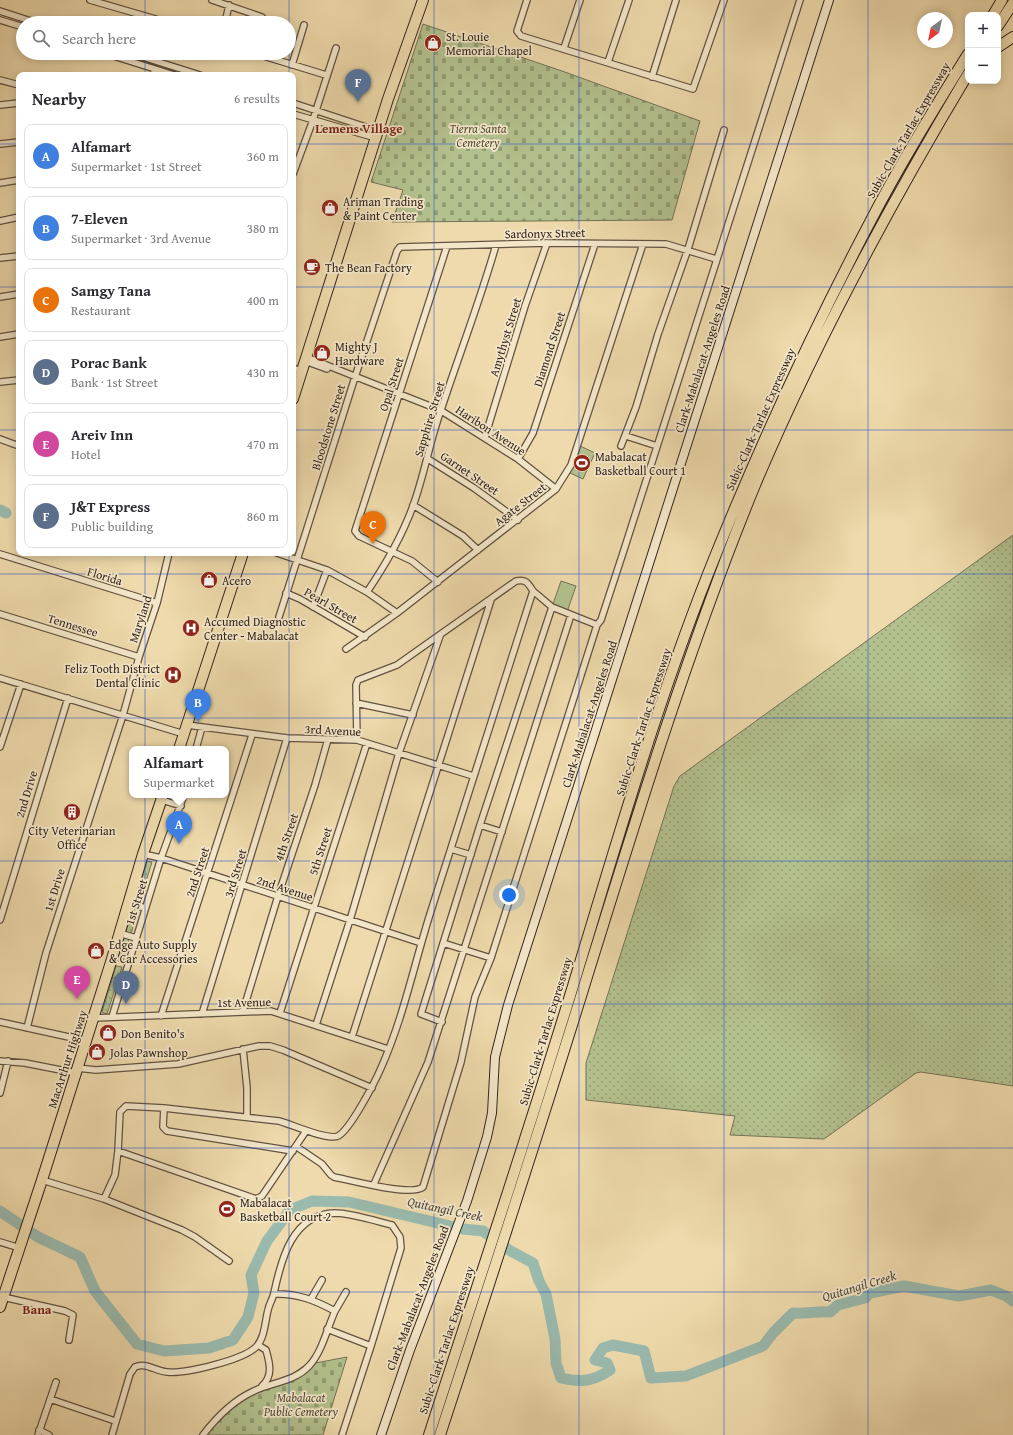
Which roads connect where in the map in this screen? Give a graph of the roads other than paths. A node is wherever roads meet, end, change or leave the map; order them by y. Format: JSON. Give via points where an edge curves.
{"nodes":[{"id":1,"x":90,"y":0,"type":"edge"},
{"id":2,"x":212,"y":0,"type":"edge"},
{"id":3,"x":423,"y":0,"type":"edge"},
{"id":4,"x":527,"y":0,"type":"edge"},
{"id":5,"x":580,"y":0,"type":"edge"},
{"id":6,"x":629,"y":0,"type":"edge"},
{"id":7,"x":676,"y":0,"type":"edge"},
{"id":8,"x":724,"y":0,"type":"edge"},
{"id":9,"x":800,"y":0,"type":"edge"},
{"id":10,"x":829,"y":0,"type":"edge"},
{"id":11,"x":995,"y":0,"type":"edge"},
{"id":12,"x":1002,"y":0,"type":"edge"},
{"id":13,"x":1013,"y":3,"type":"edge"},
{"id":14,"x":229,"y":6,"type":"junction"},
{"id":15,"x":0,"y":11,"type":"edge"},
{"id":16,"x":987,"y":12,"type":"edge"},
{"id":17,"x":995,"y":12,"type":"edge"},
{"id":18,"x":16,"y":16,"type":"edge"},
{"id":19,"x":146,"y":16,"type":"edge"},
{"id":20,"x":227,"y":16,"type":"edge"},
{"id":21,"x":259,"y":16,"type":"edge"},
{"id":22,"x":0,"y":20,"type":"edge"},
{"id":23,"x":1001,"y":21,"type":"edge"},
{"id":24,"x":304,"y":24,"type":"dead end"},
{"id":25,"x":16,"y":25,"type":"edge"},
{"id":26,"x":1013,"y":37,"type":"edge"},
{"id":27,"x":1001,"y":45,"type":"edge"},
{"id":28,"x":336,"y":48,"type":"dead end"},
{"id":29,"x":564,"y":48,"type":"junction"},
{"id":30,"x":296,"y":51,"type":"edge"},
{"id":31,"x":965,"y":59,"type":"edge"},
{"id":32,"x":124,"y":60,"type":"edge"},
{"id":33,"x":152,"y":60,"type":"joint"},
{"id":34,"x":277,"y":60,"type":"edge"},
{"id":35,"x":293,"y":60,"type":"edge"},
{"id":36,"x":608,"y":62,"type":"junction"},
{"id":37,"x":292,"y":65,"type":"junction"},
{"id":38,"x":152,"y":70,"type":"edge"},
{"id":39,"x":190,"y":72,"type":"edge"},
{"id":40,"x":326,"y":75,"type":"junction"},
{"id":41,"x":652,"y":77,"type":"junction"},
{"id":42,"x":965,"y":79,"type":"edge"},
{"id":43,"x":0,"y":80,"type":"edge"},
{"id":44,"x":16,"y":84,"type":"edge"},
{"id":45,"x":969,"y":84,"type":"edge"},
{"id":46,"x":16,"y":102,"type":"edge"},
{"id":47,"x":296,"y":104,"type":"edge"},
{"id":48,"x":0,"y":105,"type":"edge"},
{"id":49,"x":316,"y":110,"type":"junction"},
{"id":50,"x":296,"y":115,"type":"edge"},
{"id":51,"x":313,"y":120,"type":"junction"},
{"id":52,"x":724,"y":130,"type":"dead end"},
{"id":53,"x":377,"y":135,"type":"junction"},
{"id":54,"x":16,"y":142,"type":"edge"},
{"id":55,"x":0,"y":144,"type":"edge"},
{"id":56,"x":296,"y":164,"type":"edge"},
{"id":57,"x":909,"y":174,"type":"junction"},
{"id":58,"x":16,"y":180,"type":"edge"},
{"id":59,"x":0,"y":183,"type":"edge"},
{"id":60,"x":16,"y":218,"type":"edge"},
{"id":61,"x":0,"y":221,"type":"edge"},
{"id":62,"x":547,"y":243,"type":"junction"},
{"id":63,"x":595,"y":244,"type":"junction"},
{"id":64,"x":643,"y":244,"type":"junction"},
{"id":65,"x":496,"y":245,"type":"junction"},
{"id":66,"x":402,"y":246,"type":"joint"},
{"id":67,"x":447,"y":246,"type":"junction"},
{"id":68,"x":688,"y":249,"type":"junction"},
{"id":69,"x":16,"y":256,"type":"edge"},
{"id":70,"x":0,"y":258,"type":"edge"},
{"id":71,"x":716,"y":259,"type":"junction"},
{"id":72,"x":16,"y":294,"type":"edge"},
{"id":73,"x":0,"y":297,"type":"edge"},
{"id":74,"x":16,"y":334,"type":"edge"},
{"id":75,"x":0,"y":337,"type":"edge"},
{"id":76,"x":306,"y":359,"type":"junction"},
{"id":77,"x":298,"y":370,"type":"edge"},
{"id":78,"x":355,"y":377,"type":"junction"},
{"id":79,"x":16,"y":380,"type":"edge"},
{"id":80,"x":0,"y":382,"type":"edge"},
{"id":81,"x":296,"y":382,"type":"edge"},
{"id":82,"x":400,"y":394,"type":"junction"},
{"id":83,"x":440,"y":410,"type":"junction"},
{"id":84,"x":626,"y":436,"type":"junction"},
{"id":85,"x":485,"y":437,"type":"junction"},
{"id":86,"x":0,"y":439,"type":"edge"},
{"id":87,"x":16,"y":445,"type":"edge"},
{"id":88,"x":621,"y":446,"type":"dead end"},
{"id":89,"x":657,"y":446,"type":"junction"},
{"id":90,"x":428,"y":459,"type":"junction"},
{"id":91,"x":518,"y":460,"type":"junction"},
{"id":92,"x":556,"y":489,"type":"junction"},
{"id":93,"x":413,"y":505,"type":"junction"},
{"id":94,"x":518,"y":520,"type":"junction"},
{"id":95,"x":478,"y":550,"type":"junction"},
{"id":96,"x":393,"y":551,"type":"junction"},
{"id":97,"x":0,"y":554,"type":"edge"},
{"id":98,"x":168,"y":556,"type":"edge"},
{"id":99,"x":242,"y":556,"type":"edge"},
{"id":100,"x":286,"y":556,"type":"edge"},
{"id":101,"x":298,"y":560,"type":"junction"},
{"id":102,"x":327,"y":570,"type":"junction"},
{"id":103,"x":438,"y":582,"type":"junction"},
{"id":104,"x":533,"y":591,"type":"junction"},
{"id":105,"x":367,"y":592,"type":"junction"},
{"id":106,"x":286,"y":593,"type":"junction"},
{"id":107,"x":491,"y":600,"type":"junction"},
{"id":108,"x":157,"y":603,"type":"junction"},
{"id":109,"x":313,"y":607,"type":"junction"},
{"id":110,"x":552,"y":608,"type":"junction"},
{"id":111,"x":397,"y":613,"type":"junction"},
{"id":112,"x":0,"y":614,"type":"edge"},
{"id":113,"x":571,"y":615,"type":"junction"},
{"id":114,"x":279,"y":617,"type":"dead end"},
{"id":115,"x":597,"y":625,"type":"junction"},
{"id":116,"x":440,"y":636,"type":"junction"},
{"id":117,"x":365,"y":637,"type":"junction"},
{"id":118,"x":346,"y":649,"type":"dead end"},
{"id":119,"x":139,"y":657,"type":"junction"},
{"id":120,"x":0,"y":678,"type":"edge"},
{"id":121,"x":21,"y":684,"type":"junction"},
{"id":122,"x":68,"y":698,"type":"junction"},
{"id":123,"x":356,"y":702,"type":"junction"},
{"id":124,"x":123,"y":715,"type":"junction"},
{"id":125,"x":413,"y":715,"type":"junction"},
{"id":126,"x":0,"y":722,"type":"edge"},
{"id":127,"x":7,"y":724,"type":"junction"},
{"id":128,"x":202,"y":726,"type":"junction"},
{"id":129,"x":186,"y":730,"type":"junction"},
{"id":130,"x":252,"y":735,"type":"junction"},
{"id":131,"x":287,"y":738,"type":"junction"},
{"id":132,"x":328,"y":739,"type":"junction"},
{"id":133,"x":357,"y":740,"type":"junction"},
{"id":134,"x":367,"y":743,"type":"junction"},
{"id":135,"x":180,"y":746,"type":"edge"},
{"id":136,"x":197,"y":746,"type":"edge"},
{"id":137,"x":0,"y":747,"type":"edge"},
{"id":138,"x":399,"y":753,"type":"junction"},
{"id":139,"x":438,"y":766,"type":"junction"},
{"id":140,"x":473,"y":776,"type":"junction"},
{"id":141,"x":162,"y":798,"type":"edge"},
{"id":142,"x":164,"y":798,"type":"edge"},
{"id":143,"x":183,"y":798,"type":"edge"},
{"id":144,"x":181,"y":806,"type":"junction"},
{"id":145,"x":480,"y":826,"type":"junction"},
{"id":146,"x":502,"y":832,"type":"junction"},
{"id":147,"x":450,"y":849,"type":"junction"},
{"id":148,"x":143,"y":854,"type":"junction"},
{"id":149,"x":471,"y":855,"type":"junction"},
{"id":150,"x":161,"y":858,"type":"junction"},
{"id":151,"x":208,"y":874,"type":"junction"},
{"id":152,"x":243,"y":886,"type":"junction"},
{"id":153,"x":278,"y":896,"type":"junction"},
{"id":154,"x":128,"y":903,"type":"junction"},
{"id":155,"x":145,"y":908,"type":"junction"},
{"id":156,"x":313,"y":908,"type":"junction"},
{"id":157,"x":0,"y":920,"type":"edge"},
{"id":158,"x":350,"y":920,"type":"junction"},
{"id":159,"x":384,"y":931,"type":"junction"},
{"id":160,"x":119,"y":934,"type":"junction"},
{"id":161,"x":136,"y":938,"type":"junction"},
{"id":162,"x":421,"y":943,"type":"junction"},
{"id":163,"x":443,"y":943,"type":"junction"},
{"id":164,"x":464,"y":950,"type":"junction"},
{"id":165,"x":491,"y":958,"type":"junction"},
{"id":166,"x":243,"y":1011,"type":"junction"},
{"id":167,"x":280,"y":1013,"type":"junction"},
{"id":168,"x":202,"y":1014,"type":"junction"},
{"id":169,"x":162,"y":1016,"type":"junction"},
{"id":170,"x":112,"y":1017,"type":"junction"},
{"id":171,"x":94,"y":1018,"type":"junction"},
{"id":172,"x":0,"y":1022,"type":"edge"},
{"id":173,"x":442,"y":1022,"type":"junction"},
{"id":174,"x":316,"y":1025,"type":"junction"},
{"id":175,"x":27,"y":1028,"type":"junction"},
{"id":176,"x":352,"y":1037,"type":"junction"},
{"id":177,"x":86,"y":1041,"type":"junction"},
{"id":178,"x":243,"y":1049,"type":"junction"},
{"id":179,"x":388,"y":1049,"type":"junction"},
{"id":180,"x":0,"y":1061,"type":"edge"},
{"id":181,"x":8,"y":1061,"type":"junction"},
{"id":182,"x":77,"y":1070,"type":"junction"},
{"id":183,"x":372,"y":1088,"type":"junction"},
{"id":184,"x":0,"y":1093,"type":"edge"},
{"id":185,"x":164,"y":1108,"type":"junction"},
{"id":186,"x":247,"y":1117,"type":"junction"},
{"id":187,"x":306,"y":1131,"type":"junction"},
{"id":188,"x":295,"y":1149,"type":"junction"},
{"id":189,"x":118,"y":1151,"type":"junction"},
{"id":190,"x":42,"y":1180,"type":"junction"},
{"id":191,"x":374,"y":1184,"type":"junction"},
{"id":192,"x":104,"y":1199,"type":"junction"},
{"id":193,"x":0,"y":1242,"type":"edge"},
{"id":194,"x":20,"y":1248,"type":"junction"},
{"id":195,"x":229,"y":1261,"type":"dead end"},
{"id":196,"x":322,"y":1280,"type":"dead end"},
{"id":197,"x":346,"y":1292,"type":"dead end"},
{"id":198,"x":274,"y":1294,"type":"junction"},
{"id":199,"x":311,"y":1299,"type":"junction"},
{"id":200,"x":2,"y":1302,"type":"edge"},
{"id":201,"x":335,"y":1311,"type":"junction"},
{"id":202,"x":327,"y":1330,"type":"junction"},
{"id":203,"x":69,"y":1340,"type":"dead end"},
{"id":204,"x":258,"y":1345,"type":"junction"},
{"id":205,"x":371,"y":1346,"type":"junction"},
{"id":206,"x":56,"y":1382,"type":"dead end"},
{"id":207,"x":258,"y":1389,"type":"junction"},
{"id":208,"x":50,"y":1399,"type":"junction"},
{"id":209,"x":115,"y":1421,"type":"junction"},
{"id":210,"x":38,"y":1432,"type":"edge"},
{"id":211,"x":49,"y":1435,"type":"edge"},
{"id":212,"x":112,"y":1435,"type":"edge"},
{"id":213,"x":203,"y":1435,"type":"edge"},
{"id":214,"x":342,"y":1435,"type":"edge"},
{"id":215,"x":380,"y":1435,"type":"edge"},
{"id":216,"x":429,"y":1435,"type":"edge"},
{"id":217,"x":440,"y":1435,"type":"edge"}],
"edges":[{"from":1,"to":19,"type":"street"},
{"from":2,"to":14,"type":"street"},
{"from":3,"to":53,"type":"highway"},
{"from":4,"to":29,"type":"street","via":[[518,34]]},
{"from":5,"to":29,"type":"street"},
{"from":6,"to":36,"type":"street"},
{"from":7,"to":41,"type":"street"},
{"from":8,"to":41,"type":"street","via":[[695,87],[690,89]]},
{"from":9,"to":71,"type":"street"},
{"from":10,"to":215,"type":"main road","name":"Clark-Mabalacat-Angeles Road","via":[[510,999],[495,1057],[492,1113],[487,1137]]},
{"from":11,"to":16,"type":"highway"},
{"from":12,"to":17,"type":"highway"},
{"from":13,"to":23,"type":"highway"},
{"from":14,"to":20,"type":"street"},
{"from":14,"to":21,"type":"street"},
{"from":15,"to":18,"type":"street"},
{"from":22,"to":25,"type":"street"},
{"from":24,"to":30,"type":"street"},
{"from":26,"to":27,"type":"highway"},
{"from":28,"to":40,"type":"street"},
{"from":29,"to":36,"type":"street"},
{"from":31,"to":216,"type":"highway","name":"Subic-Clark-Tarlac Expressway","via":[[904,160],[816,327],[772,421],[715,557],[674,667],[635,785]]},
{"from":32,"to":38,"type":"street"},
{"from":33,"to":38,"type":"street"},
{"from":33,"to":39,"type":"street"},
{"from":34,"to":37,"type":"street"},
{"from":35,"to":37,"type":"street"},
{"from":36,"to":41,"type":"street"},
{"from":37,"to":40,"type":"street"},
{"from":40,"to":49,"type":"street"},
{"from":42,"to":57,"type":"highway","name":"Subic-Clark-Tarlac Expressway"},
{"from":43,"to":44,"type":"street"},
{"from":45,"to":57,"type":"highway"},
{"from":46,"to":48,"type":"street"},
{"from":47,"to":49,"type":"street"},
{"from":49,"to":51,"type":"street"},
{"from":49,"to":53,"type":"street"},
{"from":50,"to":51,"type":"street"},
{"from":51,"to":53,"type":"street"},
{"from":51,"to":56,"type":"street"},
{"from":52,"to":68,"type":"street"},
{"from":53,"to":76,"type":"highway"},
{"from":54,"to":55,"type":"street"},
{"from":57,"to":217,"type":"highway","name":"Subic-Clark-Tarlac Expressway","via":[[824,336],[757,482],[684,670],[514,1210]]},
{"from":58,"to":59,"type":"street"},
{"from":60,"to":61,"type":"street"},
{"from":62,"to":63,"type":"street","name":"Sardonyx Street"},
{"from":62,"to":65,"type":"street","name":"Sardonyx Street"},
{"from":62,"to":85,"type":"street","name":"Amythyst Street"},
{"from":63,"to":64,"type":"street","name":"Sardonyx Street"},
{"from":63,"to":91,"type":"street","name":"Diamond Street","via":[[533,433]]},
{"from":64,"to":68,"type":"street","name":"Sardonyx Street","via":[[666,244]]},
{"from":64,"to":92,"type":"street","name":"Agate Street","via":[[571,465]]},
{"from":65,"to":67,"type":"street","name":"Sardonyx Street"},
{"from":65,"to":83,"type":"street","name":"Sapphire Street","via":[[486,281]]},
{"from":66,"to":67,"type":"street","name":"Sardonyx Street"},
{"from":66,"to":78,"type":"street","name":"Bloodstone Street","via":[[397,251]]},
{"from":67,"to":82,"type":"street","name":"Opal Street"},
{"from":68,"to":71,"type":"street","name":"Sardonyx Street"},
{"from":68,"to":84,"type":"street"},
{"from":69,"to":70,"type":"street"},
{"from":71,"to":89,"type":"street"},
{"from":72,"to":73,"type":"street"},
{"from":74,"to":75,"type":"street"},
{"from":76,"to":77,"type":"highway"},
{"from":76,"to":78,"type":"street","name":"Haribon Avenue","via":[[335,372]]},
{"from":77,"to":81,"type":"highway"},
{"from":78,"to":82,"type":"street","name":"Haribon Avenue"},
{"from":78,"to":101,"type":"street","name":"Bloodstone Street"},
{"from":79,"to":80,"type":"street"},
{"from":82,"to":83,"type":"street","name":"Haribon Avenue"},
{"from":82,"to":96,"type":"street","name":"Opal Street","via":[[356,528],[356,534]]},
{"from":83,"to":85,"type":"street","name":"Haribon Avenue"},
{"from":83,"to":90,"type":"street","name":"Sapphire Street"},
{"from":84,"to":88,"type":"street"},
{"from":84,"to":89,"type":"street"},
{"from":85,"to":91,"type":"street","name":"Haribon Avenue"},
{"from":86,"to":87,"type":"street"},
{"from":89,"to":115,"type":"street","via":[[601,620]]},
{"from":90,"to":93,"type":"street","name":"Sapphire Street"},
{"from":90,"to":94,"type":"street","name":"Garnet Street"},
{"from":91,"to":92,"type":"street","name":"Haribon Avenue"},
{"from":92,"to":94,"type":"street","name":"Agate Street"},
{"from":93,"to":95,"type":"street","via":[[463,536]]},
{"from":93,"to":96,"type":"street","name":"Sapphire Street"},
{"from":94,"to":95,"type":"street","name":"Agate Street"},
{"from":95,"to":103,"type":"street","name":"Agate Street"},
{"from":96,"to":103,"type":"street","via":[[412,561]]},
{"from":96,"to":105,"type":"street","name":"Sapphire Street"},
{"from":97,"to":108,"type":"street","name":"Florida"},
{"from":98,"to":108,"type":"street","name":"Maryland"},
{"from":99,"to":129,"type":"highway"},
{"from":100,"to":101,"type":"street"},
{"from":101,"to":102,"type":"street"},
{"from":101,"to":106,"type":"street","name":"Bloodstone Street"},
{"from":102,"to":105,"type":"street"},
{"from":102,"to":109,"type":"street"},
{"from":103,"to":111,"type":"street","name":"Agate Street"},
{"from":104,"to":107,"type":"street","via":[[527,582],[516,581]]},
{"from":104,"to":110,"type":"street"},
{"from":104,"to":140,"type":"street"},
{"from":105,"to":111,"type":"street"},
{"from":106,"to":109,"type":"street","name":"Pearl Street"},
{"from":106,"to":114,"type":"street","name":"Bloodstone Street"},
{"from":107,"to":116,"type":"street"},
{"from":107,"to":139,"type":"street"},
{"from":108,"to":119,"type":"street","name":"Maryland"},
{"from":109,"to":117,"type":"street","name":"Pearl Street"},
{"from":110,"to":113,"type":"street"},
{"from":110,"to":145,"type":"street"},
{"from":111,"to":117,"type":"street","name":"Agate Street"},
{"from":112,"to":119,"type":"street","name":"Tennessee"},
{"from":113,"to":115,"type":"street"},
{"from":113,"to":146,"type":"street"},
{"from":115,"to":165,"type":"street"},
{"from":116,"to":123,"type":"street","via":[[398,665],[358,680]]},
{"from":116,"to":125,"type":"street"},
{"from":117,"to":118,"type":"street","name":"Agate Street"},
{"from":119,"to":124,"type":"street","name":"Maryland"},
{"from":120,"to":121,"type":"street","name":"3rd Avenue"},
{"from":121,"to":122,"type":"street","name":"3rd Avenue"},
{"from":121,"to":127,"type":"street"},
{"from":122,"to":124,"type":"street","name":"3rd Avenue"},
{"from":122,"to":157,"type":"street","name":"2nd Drive"},
{"from":123,"to":125,"type":"street"},
{"from":123,"to":133,"type":"street"},
{"from":124,"to":129,"type":"street","name":"3rd Avenue"},
{"from":124,"to":175,"type":"street","name":"1st Drive","via":[[46,953]]},
{"from":125,"to":138,"type":"street"},
{"from":126,"to":127,"type":"street"},
{"from":127,"to":137,"type":"street"},
{"from":128,"to":129,"type":"street","name":"3rd Avenue"},
{"from":128,"to":130,"type":"street","name":"3rd Avenue"},
{"from":128,"to":136,"type":"street"},
{"from":129,"to":135,"type":"highway"},
{"from":130,"to":131,"type":"street","name":"3rd Avenue"},
{"from":130,"to":151,"type":"street","name":"2nd Street"},
{"from":131,"to":132,"type":"street","name":"3rd Avenue"},
{"from":131,"to":152,"type":"street","name":"3rd Street"},
{"from":132,"to":133,"type":"street","name":"3rd Avenue"},
{"from":132,"to":153,"type":"street","name":"4th Street","via":[[316,785]]},
{"from":133,"to":134,"type":"street","name":"3rd Avenue"},
{"from":134,"to":138,"type":"street","name":"3rd Avenue"},
{"from":134,"to":156,"type":"street","name":"5th Street"},
{"from":138,"to":139,"type":"street","name":"3rd Avenue"},
{"from":138,"to":158,"type":"street"},
{"from":139,"to":140,"type":"street","name":"3rd Avenue"},
{"from":139,"to":159,"type":"street"},
{"from":140,"to":147,"type":"street"},
{"from":141,"to":148,"type":"highway","name":"MacArthur Highway"},
{"from":142,"to":144,"type":"street"},
{"from":143,"to":144,"type":"street","name":"1st Street"},
{"from":144,"to":150,"type":"street","name":"1st Street"},
{"from":145,"to":146,"type":"street"},
{"from":145,"to":149,"type":"street"},
{"from":146,"to":164,"type":"street"},
{"from":147,"to":149,"type":"street"},
{"from":147,"to":162,"type":"street"},
{"from":148,"to":150,"type":"street","name":"2nd Avenue"},
{"from":148,"to":154,"type":"highway","name":"MacArthur Highway"},
{"from":149,"to":163,"type":"street"},
{"from":150,"to":151,"type":"street","name":"2nd Avenue"},
{"from":150,"to":155,"type":"street","name":"1st Street"},
{"from":151,"to":152,"type":"street","name":"2nd Avenue"},
{"from":151,"to":169,"type":"street","name":"2nd Street"},
{"from":152,"to":153,"type":"street","name":"2nd Avenue"},
{"from":152,"to":168,"type":"street","name":"3rd Street"},
{"from":153,"to":156,"type":"street","name":"2nd Avenue"},
{"from":153,"to":166,"type":"street","name":"4th Street"},
{"from":154,"to":155,"type":"street"},
{"from":154,"to":160,"type":"highway","name":"MacArthur Highway"},
{"from":155,"to":161,"type":"street","name":"1st Street"},
{"from":156,"to":158,"type":"street","name":"2nd Avenue"},
{"from":156,"to":167,"type":"street","name":"5th Street"},
{"from":158,"to":159,"type":"street","name":"2nd Avenue"},
{"from":158,"to":174,"type":"street"},
{"from":159,"to":162,"type":"street","name":"2nd Avenue"},
{"from":159,"to":176,"type":"street"},
{"from":160,"to":161,"type":"street"},
{"from":160,"to":171,"type":"highway","name":"MacArthur Highway"},
{"from":161,"to":170,"type":"street","name":"1st Street"},
{"from":162,"to":179,"type":"street"},
{"from":163,"to":164,"type":"street"},
{"from":163,"to":173,"type":"street","via":[[421,1014]]},
{"from":164,"to":165,"type":"street"},
{"from":164,"to":173,"type":"street"},
{"from":165,"to":191,"type":"street","via":[[475,997],[461,1062],[423,1187],[419,1190],[405,1190]]},
{"from":166,"to":167,"type":"street","name":"1st Avenue"},
{"from":166,"to":168,"type":"street","name":"1st Avenue"},
{"from":167,"to":174,"type":"street","name":"1st Avenue"},
{"from":168,"to":169,"type":"street","name":"1st Avenue"},
{"from":169,"to":170,"type":"street","name":"1st Avenue"},
{"from":170,"to":171,"type":"street","name":"1st Avenue"},
{"from":171,"to":177,"type":"highway","name":"MacArthur Highway"},
{"from":172,"to":175,"type":"street"},
{"from":173,"to":191,"type":"street","via":[[428,1062]]},
{"from":174,"to":176,"type":"street","name":"1st Avenue"},
{"from":175,"to":177,"type":"street"},
{"from":176,"to":179,"type":"street","name":"1st Avenue"},
{"from":177,"to":182,"type":"highway","name":"MacArthur Highway"},
{"from":178,"to":182,"type":"street","via":[[178,1064]]},
{"from":178,"to":183,"type":"street","via":[[270,1046]]},
{"from":178,"to":186,"type":"street"},
{"from":179,"to":183,"type":"street"},
{"from":180,"to":181,"type":"street"},
{"from":181,"to":182,"type":"street"},
{"from":181,"to":184,"type":"street"},
{"from":182,"to":190,"type":"highway","name":"MacArthur Highway"},
{"from":183,"to":187,"type":"street","via":[[340,1135],[334,1137]]},
{"from":185,"to":186,"type":"street"},
{"from":185,"to":188,"type":"street","via":[[163,1127],[167,1131]]},
{"from":185,"to":189,"type":"street","via":[[123,1108],[120,1112]]},
{"from":186,"to":187,"type":"street","via":[[293,1124]]},
{"from":187,"to":188,"type":"street"},
{"from":188,"to":189,"type":"street","via":[[262,1196],[256,1199]]},
{"from":188,"to":191,"type":"street","via":[[322,1164],[331,1176]]},
{"from":189,"to":192,"type":"street","via":[[115,1175]]},
{"from":190,"to":192,"type":"street"},
{"from":190,"to":194,"type":"highway","name":"MacArthur Highway"},
{"from":192,"to":195,"type":"street","via":[[182,1230]]},
{"from":193,"to":194,"type":"street"},
{"from":194,"to":200,"type":"highway","name":"MacArthur Highway"},
{"from":196,"to":199,"type":"street"},
{"from":197,"to":201,"type":"street"},
{"from":198,"to":199,"type":"street","via":[[294,1294]]},
{"from":198,"to":204,"type":"street"},
{"from":198,"to":205,"type":"street","via":[[280,1264],[295,1234],[304,1225],[336,1213],[392,1225],[400,1237],[401,1248]]},
{"from":199,"to":201,"type":"street"},
{"from":200,"to":203,"type":"street","via":[[65,1310],[73,1315]]},
{"from":201,"to":202,"type":"street"},
{"from":202,"to":205,"type":"street"},
{"from":202,"to":207,"type":"street","via":[[309,1366],[290,1379]]},
{"from":204,"to":207,"type":"street","via":[[266,1350],[270,1374],[264,1385]]},
{"from":204,"to":209,"type":"street","via":[[245,1355],[231,1360],[180,1371],[166,1372],[143,1365],[135,1367],[130,1374]]},
{"from":205,"to":214,"type":"street"},
{"from":206,"to":208,"type":"street"},
{"from":207,"to":213,"type":"street","via":[[231,1406]]},
{"from":208,"to":209,"type":"street"},
{"from":208,"to":210,"type":"street"},
{"from":209,"to":212,"type":"street"},
{"from":210,"to":211,"type":"street"}]}
